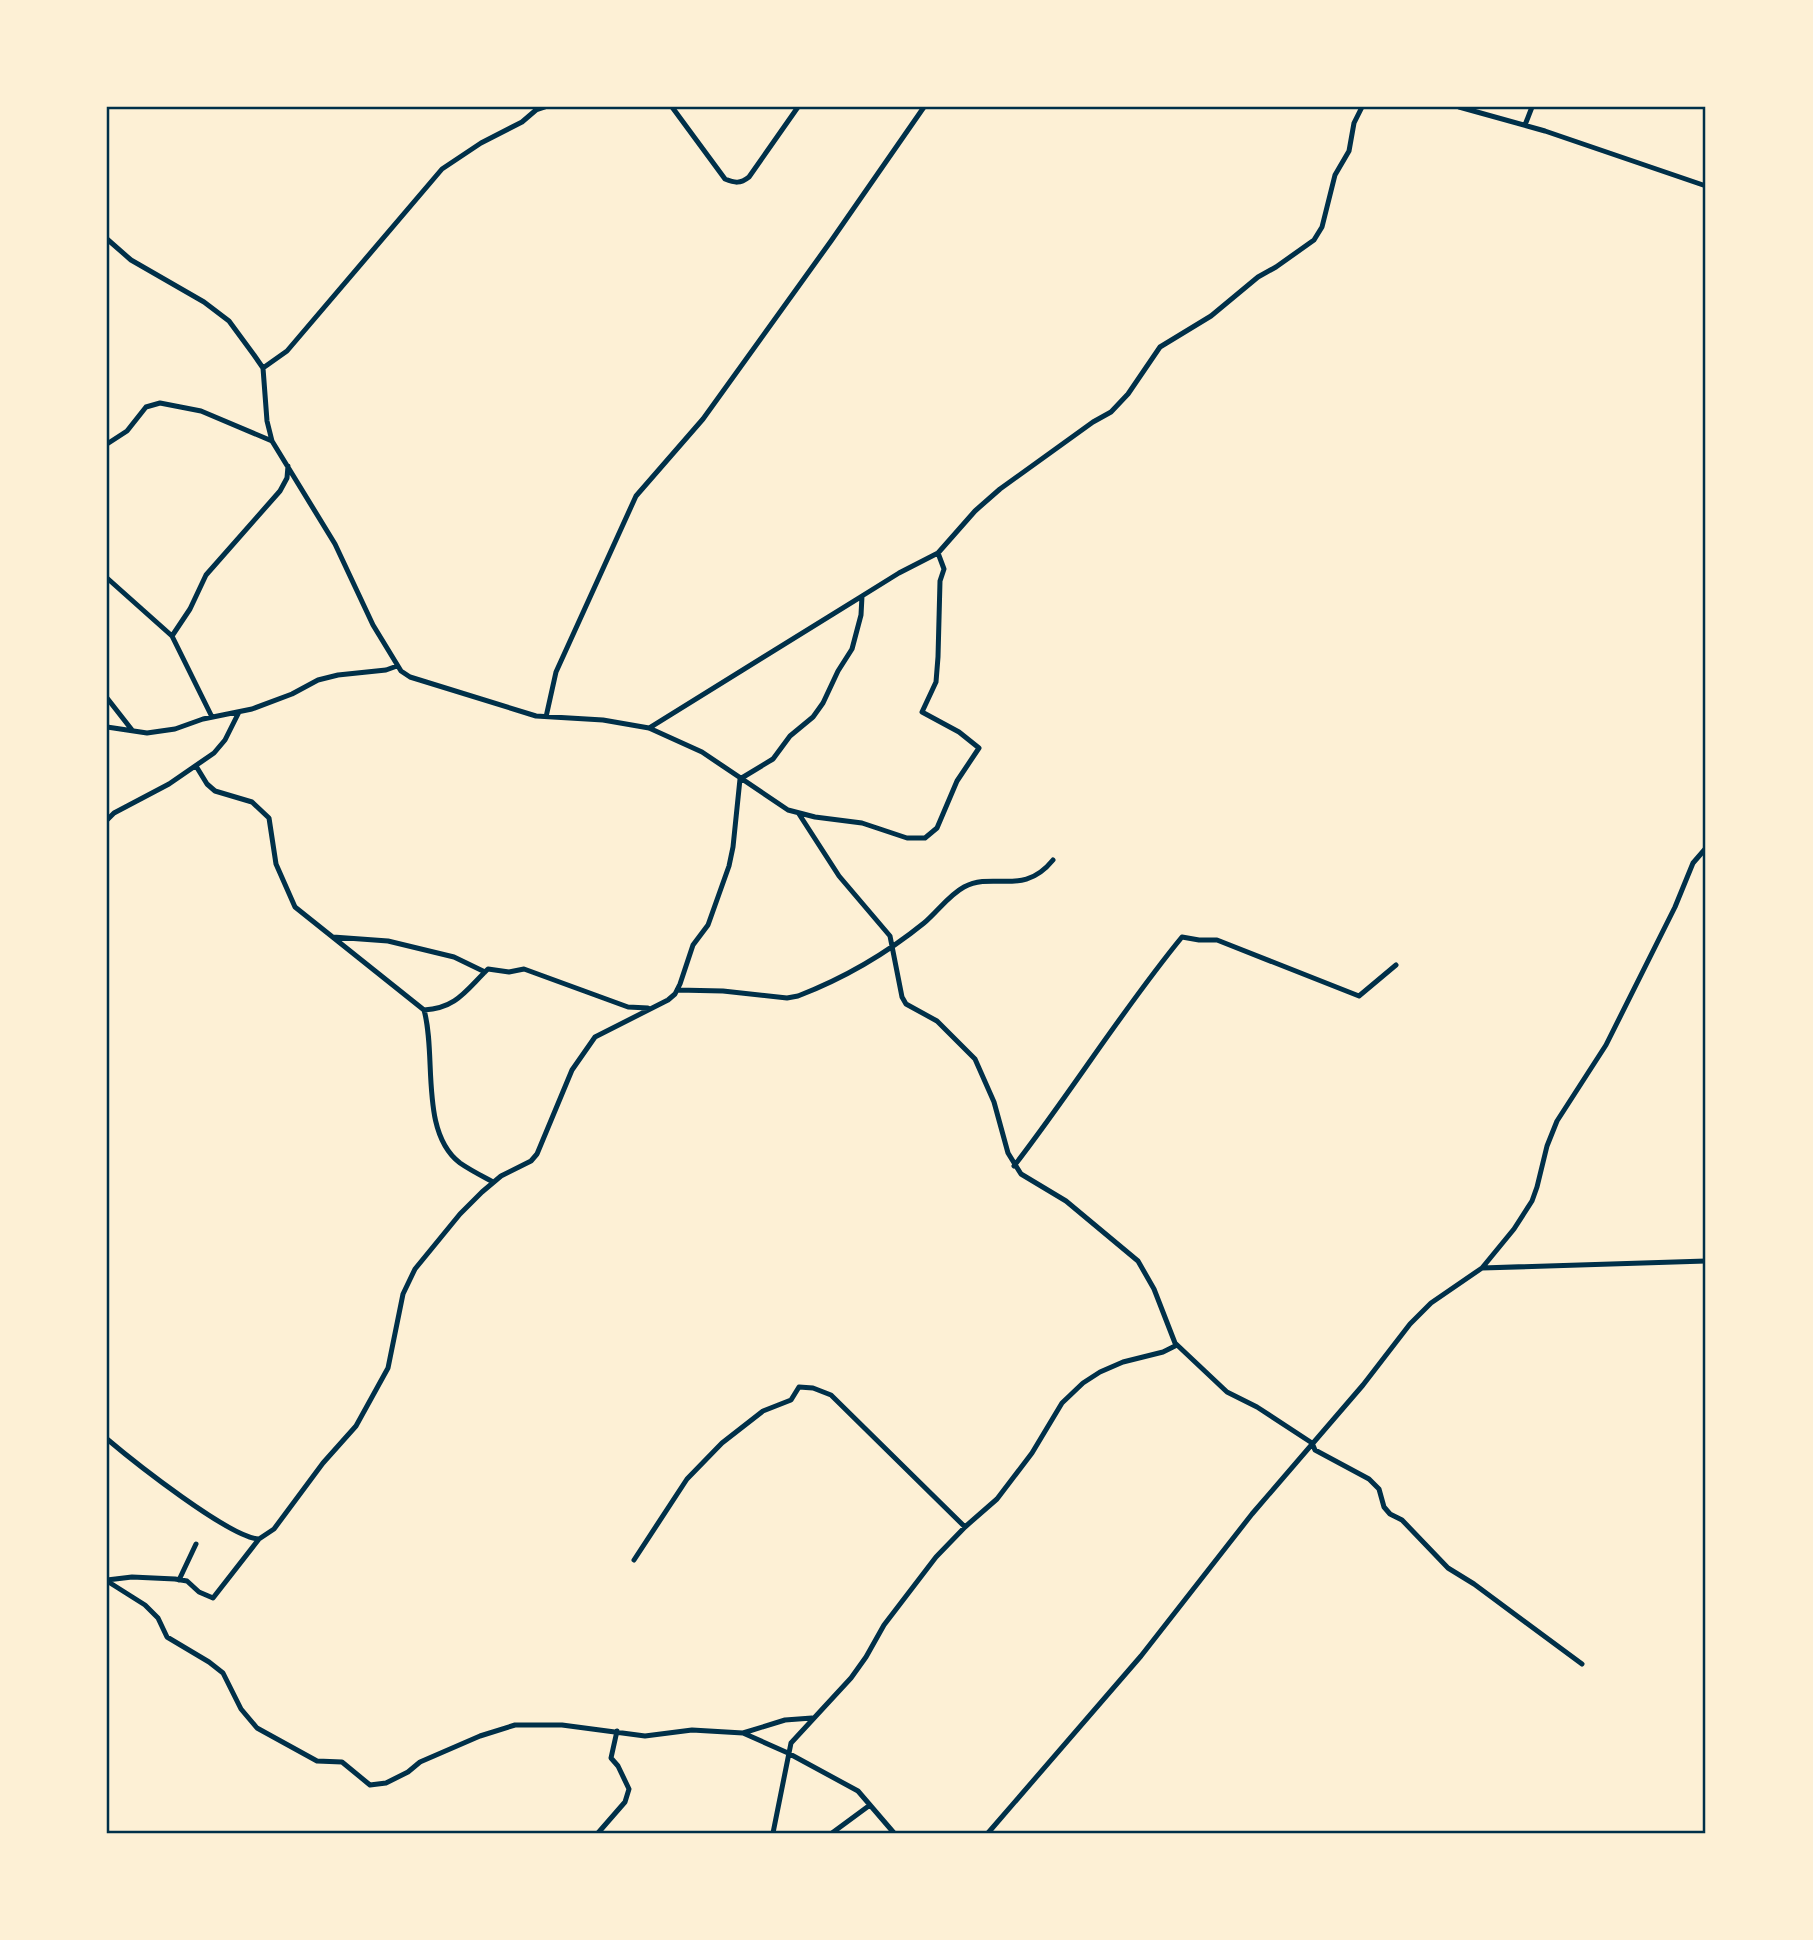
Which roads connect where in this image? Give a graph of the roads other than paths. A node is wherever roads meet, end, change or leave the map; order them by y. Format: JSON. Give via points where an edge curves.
{"nodes":[{"id":1,"x":545,"y":107,"type":"edge"},
{"id":2,"x":672,"y":107,"type":"edge"},
{"id":3,"x":798,"y":107,"type":"edge"},
{"id":4,"x":924,"y":107,"type":"edge"},
{"id":5,"x":1362,"y":107,"type":"edge"},
{"id":6,"x":1459,"y":107,"type":"edge"},
{"id":7,"x":1532,"y":107,"type":"edge"},
{"id":8,"x":1525,"y":125,"type":"junction"},
{"id":9,"x":1706,"y":186,"type":"edge"},
{"id":10,"x":107,"y":239,"type":"edge"},
{"id":11,"x":263,"y":368,"type":"junction"},
{"id":12,"x":272,"y":441,"type":"junction"},
{"id":13,"x":107,"y":444,"type":"edge"},
{"id":14,"x":288,"y":466,"type":"junction"},
{"id":15,"x":938,"y":553,"type":"junction"},
{"id":16,"x":107,"y":578,"type":"edge"},
{"id":17,"x":862,"y":596,"type":"junction"},
{"id":18,"x":172,"y":636,"type":"junction"},
{"id":19,"x":397,"y":666,"type":"junction"},
{"id":20,"x":107,"y":698,"type":"edge"},
{"id":21,"x":239,"y":712,"type":"junction"},
{"id":22,"x":212,"y":717,"type":"junction"},
{"id":23,"x":546,"y":717,"type":"junction"},
{"id":24,"x":107,"y":727,"type":"edge"},
{"id":25,"x":649,"y":728,"type":"junction"},
{"id":26,"x":132,"y":730,"type":"junction"},
{"id":27,"x":195,"y":766,"type":"junction"},
{"id":28,"x":740,"y":779,"type":"junction"},
{"id":29,"x":799,"y":814,"type":"junction"},
{"id":30,"x":107,"y":820,"type":"edge"},
{"id":31,"x":1706,"y":848,"type":"edge"},
{"id":32,"x":1053,"y":860,"type":"dead end"},
{"id":33,"x":332,"y":937,"type":"junction"},
{"id":34,"x":893,"y":946,"type":"junction"},
{"id":35,"x":1396,"y":965,"type":"dead end"},
{"id":36,"x":485,"y":972,"type":"junction"},
{"id":37,"x":677,"y":990,"type":"junction"},
{"id":38,"x":650,"y":1008,"type":"junction"},
{"id":39,"x":424,"y":1010,"type":"junction"},
{"id":40,"x":1014,"y":1166,"type":"junction"},
{"id":41,"x":493,"y":1182,"type":"junction"},
{"id":42,"x":1706,"y":1261,"type":"edge"},
{"id":43,"x":1482,"y":1268,"type":"junction"},
{"id":44,"x":1177,"y":1345,"type":"junction"},
{"id":45,"x":107,"y":1439,"type":"edge"},
{"id":46,"x":1312,"y":1443,"type":"junction"},
{"id":47,"x":965,"y":1527,"type":"junction"},
{"id":48,"x":259,"y":1539,"type":"junction"},
{"id":49,"x":195,"y":1544,"type":"dead end"},
{"id":50,"x":634,"y":1560,"type":"dead end"},
{"id":51,"x":179,"y":1580,"type":"junction"},
{"id":52,"x":107,"y":1581,"type":"edge"},
{"id":53,"x":1582,"y":1664,"type":"dead end"},
{"id":54,"x":812,"y":1718,"type":"junction"},
{"id":55,"x":617,"y":1731,"type":"junction"},
{"id":56,"x":743,"y":1733,"type":"junction"},
{"id":57,"x":788,"y":1753,"type":"junction"},
{"id":58,"x":870,"y":1805,"type":"junction"},
{"id":59,"x":598,"y":1833,"type":"edge"},
{"id":60,"x":773,"y":1833,"type":"edge"},
{"id":61,"x":832,"y":1833,"type":"edge"},
{"id":62,"x":894,"y":1833,"type":"edge"},
{"id":63,"x":988,"y":1833,"type":"edge"}],
"edges":[{"from":1,"to":11,"type":"street","via":[[442,169],[287,351]]},
{"from":2,"to":3,"type":"street","via":[[725,179],[735,183],[749,177]]},
{"from":4,"to":23,"type":"street","via":[[703,419],[635,496],[556,672]]},
{"from":5,"to":15,"type":"street","via":[[1314,240],[1211,316],[1160,347],[1111,412],[1000,489]]},
{"from":6,"to":8,"type":"street"},
{"from":7,"to":8,"type":"street"},
{"from":8,"to":9,"type":"street"},
{"from":10,"to":11,"type":"street","via":[[131,260],[229,321]]},
{"from":11,"to":12,"type":"street"},
{"from":12,"to":13,"type":"street","via":[[201,411],[152,403],[127,431]]},
{"from":12,"to":14,"type":"street"},
{"from":14,"to":18,"type":"street","via":[[280,491],[206,575]]},
{"from":14,"to":19,"type":"street","via":[[335,544]]},
{"from":15,"to":17,"type":"street"},
{"from":15,"to":29,"type":"street","via":[[944,569],[936,682],[922,712],[979,748],[957,780],[937,828],[918,839],[862,823]]},
{"from":16,"to":18,"type":"street"},
{"from":17,"to":25,"type":"street"},
{"from":17,"to":28,"type":"street","via":[[862,615],[852,649],[823,703],[774,759]]},
{"from":18,"to":22,"type":"street"},
{"from":19,"to":21,"type":"street","via":[[318,680]]},
{"from":19,"to":23,"type":"street","via":[[410,677]]},
{"from":20,"to":26,"type":"street"},
{"from":21,"to":22,"type":"street"},
{"from":21,"to":27,"type":"street","via":[[221,746]]},
{"from":22,"to":26,"type":"street","via":[[162,732]]},
{"from":23,"to":25,"type":"street"},
{"from":24,"to":26,"type":"street"},
{"from":25,"to":28,"type":"street","via":[[702,752]]},
{"from":27,"to":30,"type":"street"},
{"from":27,"to":33,"type":"street","via":[[215,791],[252,802],[269,818],[276,864],[295,907]]},
{"from":28,"to":29,"type":"street"},
{"from":28,"to":37,"type":"street","via":[[729,866]]},
{"from":29,"to":34,"type":"street"},
{"from":31,"to":43,"type":"street","via":[[1693,863],[1606,1045],[1557,1121],[1532,1201]]},
{"from":32,"to":34,"type":"street","via":[[1046,870],[1025,880],[965,887]]},
{"from":33,"to":36,"type":"street","via":[[388,941],[454,957]]},
{"from":33,"to":39,"type":"street"},
{"from":34,"to":37,"type":"street","via":[[798,996]]},
{"from":34,"to":40,"type":"street","via":[[906,1004],[937,1021],[975,1059]]},
{"from":35,"to":40,"type":"street","via":[[1359,996],[1217,940],[1182,937]]},
{"from":36,"to":38,"type":"street","via":[[524,969],[628,1007]]},
{"from":36,"to":39,"type":"street","via":[[452,1004]]},
{"from":37,"to":38,"type":"street"},
{"from":38,"to":41,"type":"street","via":[[595,1037],[572,1070],[537,1154]]},
{"from":39,"to":41,"type":"street","via":[[438,1131],[460,1163]]},
{"from":40,"to":44,"type":"street","via":[[1066,1200],[1138,1261]]},
{"from":41,"to":48,"type":"street","via":[[460,1214],[408,1281],[391,1359],[356,1426],[274,1530]]},
{"from":42,"to":43,"type":"street"},
{"from":43,"to":46,"type":"street","via":[[1431,1303],[1410,1324]]},
{"from":44,"to":46,"type":"street","via":[[1227,1392]]},
{"from":44,"to":47,"type":"street","via":[[1122,1362],[1083,1383],[1062,1403],[997,1499]]},
{"from":45,"to":48,"type":"street","via":[[213,1519]]},
{"from":46,"to":53,"type":"street","via":[[1315,1450],[1369,1479],[1390,1514],[1402,1520],[1448,1568]]},
{"from":46,"to":63,"type":"street","via":[[1141,1656]]},
{"from":47,"to":50,"type":"street","via":[[831,1395],[799,1387],[791,1401],[763,1411],[687,1479]]},
{"from":47,"to":54,"type":"street","via":[[890,1616],[845,1685]]},
{"from":48,"to":51,"type":"street","via":[[213,1598]]},
{"from":49,"to":51,"type":"street"},
{"from":51,"to":52,"type":"street","via":[[132,1577]]},
{"from":52,"to":55,"type":"street","via":[[145,1605],[167,1637],[223,1673],[240,1709],[257,1728],[317,1761],[342,1762],[370,1785],[386,1783],[420,1762],[514,1725]]},
{"from":54,"to":56,"type":"street","via":[[785,1720]]},
{"from":54,"to":57,"type":"street"},
{"from":55,"to":56,"type":"street","via":[[645,1736],[692,1730]]},
{"from":55,"to":59,"type":"street","via":[[611,1758],[629,1789],[625,1802]]},
{"from":56,"to":57,"type":"street"},
{"from":57,"to":58,"type":"street","via":[[858,1791]]},
{"from":57,"to":60,"type":"street"},
{"from":58,"to":61,"type":"street"},
{"from":58,"to":62,"type":"street"}]}
